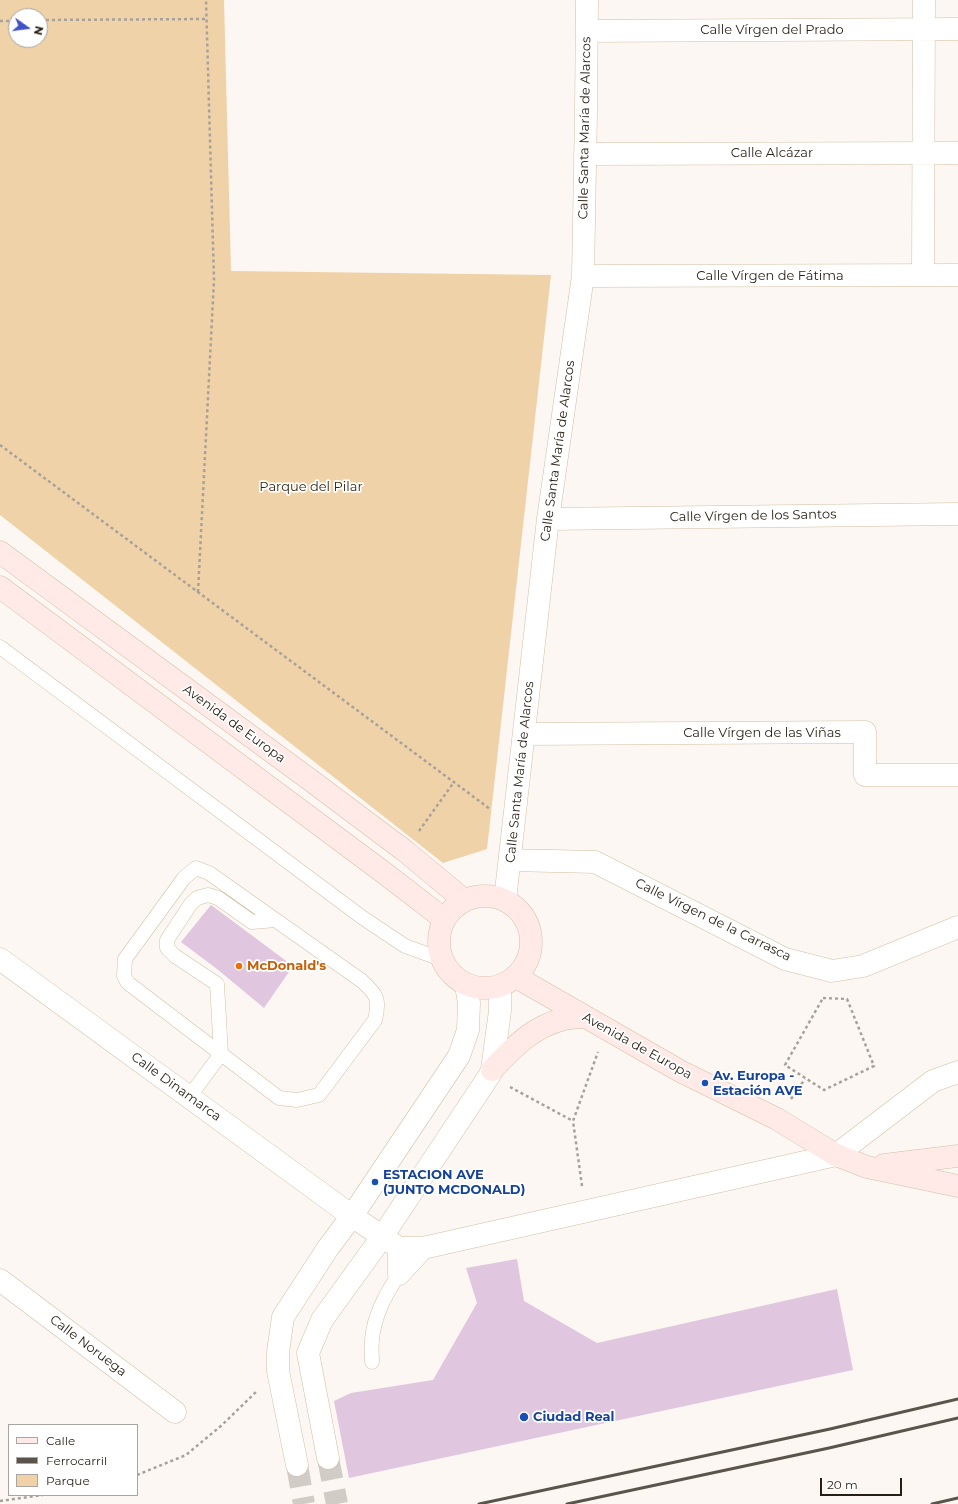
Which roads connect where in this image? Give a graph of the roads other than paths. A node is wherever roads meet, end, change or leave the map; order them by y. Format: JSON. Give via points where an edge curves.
{"nodes":[{"id":1,"x":587,"y":0,"type":"edge"},
{"id":2,"x":924,"y":0,"type":"edge"},
{"id":3,"x":924,"y":29,"type":"junction"},
{"id":4,"x":958,"y":29,"type":"edge"},
{"id":5,"x":587,"y":31,"type":"junction"},
{"id":6,"x":923,"y":153,"type":"junction"},
{"id":7,"x":958,"y":153,"type":"edge"},
{"id":8,"x":585,"y":154,"type":"junction"},
{"id":9,"x":923,"y":275,"type":"junction"},
{"id":10,"x":958,"y":275,"type":"edge"},
{"id":11,"x":583,"y":276,"type":"junction"},
{"id":12,"x":958,"y":514,"type":"edge"},
{"id":13,"x":548,"y":519,"type":"junction"},
{"id":14,"x":0,"y":552,"type":"edge"},
{"id":15,"x":0,"y":587,"type":"edge"},
{"id":16,"x":0,"y":647,"type":"edge"},
{"id":17,"x":524,"y":734,"type":"junction"},
{"id":18,"x":958,"y":775,"type":"edge"},
{"id":19,"x":510,"y":860,"type":"junction"},
{"id":20,"x":464,"y":900,"type":"junction"},
{"id":21,"x":505,"y":900,"type":"junction"},
{"id":22,"x":444,"y":919,"type":"junction"},
{"id":23,"x":276,"y":920,"type":"junction"},
{"id":24,"x":958,"y":926,"type":"edge"},
{"id":25,"x":0,"y":959,"type":"edge"},
{"id":26,"x":441,"y":959,"type":"junction"},
{"id":27,"x":508,"y":982,"type":"junction"},
{"id":28,"x":466,"y":985,"type":"junction"},
{"id":29,"x":586,"y":1017,"type":"junction"},
{"id":30,"x":221,"y":1054,"type":"junction"},
{"id":31,"x":958,"y":1072,"type":"edge"},
{"id":32,"x":490,"y":1073,"type":"junction"},
{"id":33,"x":189,"y":1097,"type":"junction"},
{"id":34,"x":836,"y":1155,"type":"junction"},
{"id":35,"x":958,"y":1156,"type":"edge"},
{"id":36,"x":867,"y":1167,"type":"junction"},
{"id":37,"x":958,"y":1186,"type":"edge"},
{"id":38,"x":352,"y":1216,"type":"junction"},
{"id":39,"x":390,"y":1243,"type":"junction"},
{"id":40,"x":423,"y":1248,"type":"junction"},
{"id":41,"x":399,"y":1274,"type":"junction"},
{"id":42,"x":0,"y":1280,"type":"edge"},
{"id":43,"x":372,"y":1362,"type":"dead end"},
{"id":44,"x":175,"y":1412,"type":"dead end"},
{"id":45,"x":328,"y":1458,"type":"tunnel mouth"},
{"id":46,"x":296,"y":1465,"type":"tunnel mouth"}],
"edges":[{"from":1,"to":5,"type":"street","name":"Calle Santa María de Alarcos"},
{"from":2,"to":3,"type":"street"},
{"from":3,"to":4,"type":"street","name":"Calle Vírgen del Prado"},
{"from":3,"to":5,"type":"street","name":"Calle Vírgen del Prado"},
{"from":3,"to":6,"type":"street"},
{"from":5,"to":8,"type":"street","name":"Calle Santa María de Alarcos"},
{"from":6,"to":7,"type":"street","name":"Calle Alcázar"},
{"from":6,"to":8,"type":"street","name":"Calle Alcázar"},
{"from":6,"to":9,"type":"street"},
{"from":8,"to":11,"type":"street","name":"Calle Santa María de Alarcos"},
{"from":9,"to":10,"type":"street","name":"Calle Vírgen de Fátima"},
{"from":9,"to":11,"type":"street","name":"Calle Vírgen de Fátima"},
{"from":11,"to":13,"type":"street","name":"Calle Santa María de Alarcos"},
{"from":12,"to":13,"type":"street","name":"Calle Vírgen de los Santos"},
{"from":13,"to":17,"type":"street","name":"Calle Santa María de Alarcos"},
{"from":14,"to":20,"type":"main road","name":"Avenida de Europa","via":[[294,768]]},
{"from":15,"to":22,"type":"main road"},
{"from":16,"to":26,"type":"lane","via":[[364,918],[405,946]]},
{"from":17,"to":18,"type":"street","name":"Calle Vírgen de las Viñas","via":[[865,732],[865,775]]},
{"from":17,"to":19,"type":"street","name":"Calle Santa María de Alarcos"},
{"from":19,"to":21,"type":"street","name":"Calle Santa María de Alarcos"},
{"from":19,"to":24,"type":"street","name":"Calle Vírgen de la Carrasca","via":[[594,862],[785,959],[832,971],[863,966]]},
{"from":20,"to":21,"type":"main road","via":[[484,895]]},
{"from":20,"to":22,"type":"main road"},
{"from":21,"to":27,"type":"main road","via":[[522,914],[531,936],[529,959]]},
{"from":22,"to":26,"type":"main road","via":[[438,939]]},
{"from":23,"to":30,"type":"lane","via":[[252,922],[218,898],[208,895],[197,898],[190,905],[167,940],[167,948],[174,956],[217,984]]},
{"from":23,"to":30,"type":"lane","via":[[209,873],[196,868],[184,878],[125,959],[124,976],[128,983]]},
{"from":23,"to":30,"type":"lane","via":[[374,992],[378,1008],[375,1020],[319,1095],[312,1098],[279,1098]]},
{"from":25,"to":33,"type":"street","name":"Calle Dinamarca"},
{"from":26,"to":28,"type":"main road","via":[[452,975]]},
{"from":27,"to":28,"type":"main road","via":[[483,989]]},
{"from":27,"to":29,"type":"main road","name":"Avenida de Europa"},
{"from":27,"to":32,"type":"street","via":[[500,1011]]},
{"from":28,"to":38,"type":"street","via":[[469,1003],[468,1030],[459,1056]]},
{"from":29,"to":32,"type":"main road","via":[[566,1018],[548,1024],[524,1038]]},
{"from":29,"to":34,"type":"main road","name":"Avenida de Europa","via":[[680,1071],[777,1118]]},
{"from":30,"to":33,"type":"lane"},
{"from":31,"to":34,"type":"street","via":[[933,1081]]},
{"from":32,"to":39,"type":"street"},
{"from":33,"to":38,"type":"street","name":"Calle Dinamarca"},
{"from":34,"to":36,"type":"main road","name":"Avenida de Europa"},
{"from":34,"to":40,"type":"street"},
{"from":35,"to":36,"type":"main road","name":"Avenida de Europa"},
{"from":36,"to":37,"type":"main road","name":"Avenida de Europa"},
{"from":38,"to":39,"type":"street","name":"Calle Dinamarca"},
{"from":38,"to":46,"type":"street","via":[[283,1317],[278,1371]]},
{"from":39,"to":40,"type":"street"},
{"from":39,"to":41,"type":"street"},
{"from":39,"to":45,"type":"street","via":[[322,1320],[308,1353]]},
{"from":40,"to":41,"type":"street"},
{"from":41,"to":43,"type":"lane","via":[[387,1292],[377,1316],[372,1340]]},
{"from":42,"to":44,"type":"street","name":"Calle Noruega"}]}
